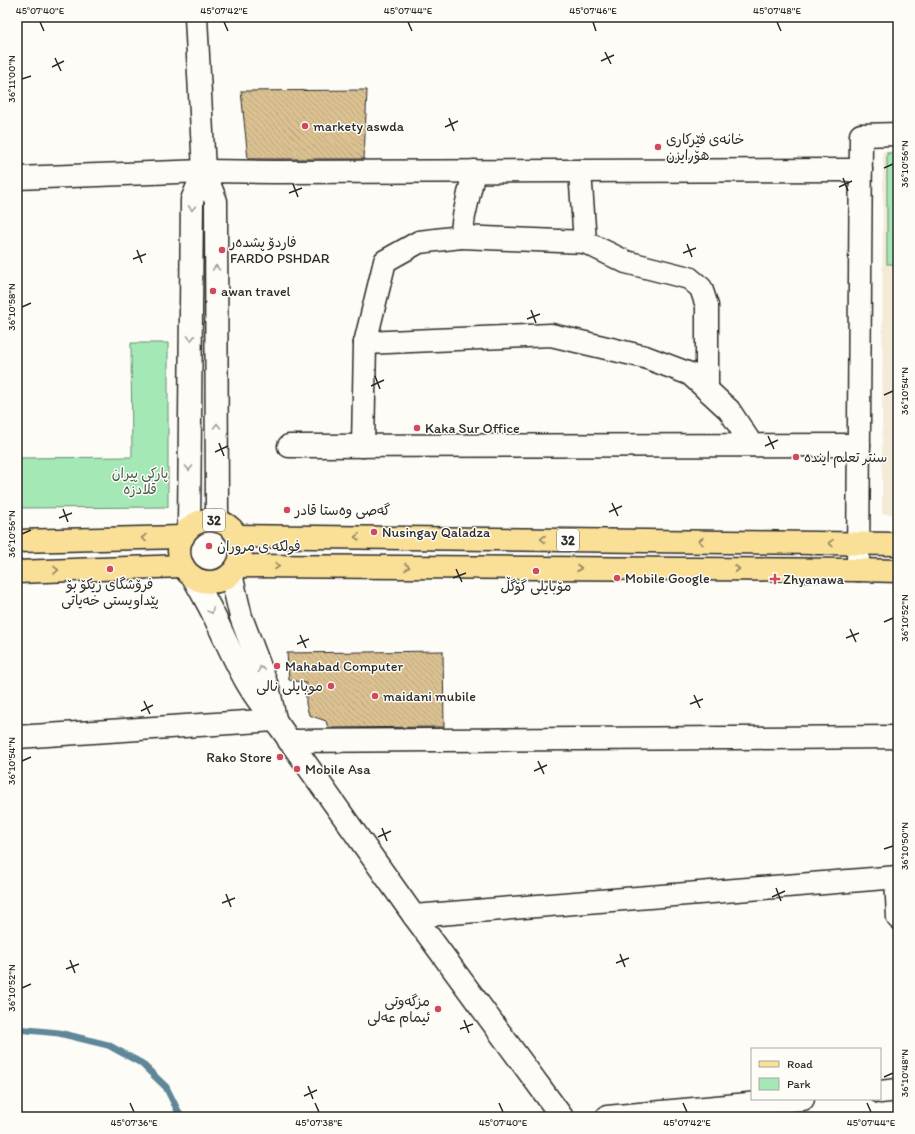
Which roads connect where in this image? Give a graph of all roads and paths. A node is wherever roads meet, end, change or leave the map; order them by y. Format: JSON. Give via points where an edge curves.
{"nodes":[{"id":1,"x":196,"y":17,"type":"edge"},
{"id":2,"x":898,"y":134,"type":"edge"},
{"id":3,"x":861,"y":170,"type":"junction"},
{"id":4,"x":204,"y":171,"type":"junction"},
{"id":5,"x":474,"y":171,"type":"junction"},
{"id":6,"x":580,"y":171,"type":"junction"},
{"id":7,"x":17,"y":178,"type":"edge"},
{"id":8,"x":461,"y":237,"type":"junction"},
{"id":9,"x":585,"y":242,"type":"junction"},
{"id":10,"x":364,"y":344,"type":"junction"},
{"id":11,"x":707,"y":390,"type":"junction"},
{"id":12,"x":859,"y":445,"type":"junction"},
{"id":13,"x":289,"y":446,"type":"dead end"},
{"id":14,"x":363,"y":446,"type":"junction"},
{"id":15,"x":752,"y":446,"type":"junction"},
{"id":16,"x":217,"y":521,"type":"junction"},
{"id":17,"x":186,"y":533,"type":"junction"},
{"id":18,"x":238,"y":536,"type":"junction"},
{"id":19,"x":17,"y":541,"type":"edge"},
{"id":20,"x":859,"y":543,"type":"junction"},
{"id":21,"x":898,"y":544,"type":"edge"},
{"id":22,"x":234,"y":570,"type":"junction"},
{"id":23,"x":858,"y":570,"type":"junction"},
{"id":24,"x":188,"y":571,"type":"junction"},
{"id":25,"x":898,"y":571,"type":"edge"},
{"id":26,"x":17,"y":572,"type":"edge"},
{"id":27,"x":275,"y":720,"type":"junction"},
{"id":28,"x":17,"y":737,"type":"edge"},
{"id":29,"x":898,"y":737,"type":"edge"},
{"id":30,"x":289,"y":741,"type":"junction"},
{"id":31,"x":897,"y":877,"type":"edge"},
{"id":32,"x":414,"y":916,"type":"junction"},
{"id":33,"x":898,"y":918,"type":"edge"},
{"id":34,"x":898,"y":1090,"type":"edge"},
{"id":35,"x":881,"y":1092,"type":"edge"},
{"id":36,"x":792,"y":1100,"type":"edge"},
{"id":37,"x":562,"y":1117,"type":"edge"},
{"id":38,"x":607,"y":1117,"type":"edge"}],
"edges":[{"from":1,"to":4,"type":"street"},
{"from":2,"to":3,"type":"street","via":[[861,135]]},
{"from":3,"to":6,"type":"street"},
{"from":3,"to":12,"type":"street"},
{"from":4,"to":5,"type":"street"},
{"from":4,"to":7,"type":"street"},
{"from":16,"to":4,"type":"street","one_way":true,"via":[[216,201]]},
{"from":4,"to":17,"type":"street","one_way":true,"via":[[192,200]]},
{"from":5,"to":6,"type":"street"},
{"from":5,"to":8,"type":"street"},
{"from":6,"to":9,"type":"street"},
{"from":8,"to":9,"type":"street"},
{"from":8,"to":10,"type":"street","via":[[419,242],[385,261]]},
{"from":9,"to":11,"type":"street","via":[[626,262],[689,278],[701,288],[707,306]]},
{"from":10,"to":11,"type":"street","via":[[551,335],[645,357],[690,374]]},
{"from":10,"to":14,"type":"street"},
{"from":11,"to":15,"type":"street","via":[[729,410]]},
{"from":12,"to":15,"type":"street"},
{"from":12,"to":20,"type":"street"},
{"from":13,"to":14,"type":"street"},
{"from":14,"to":15,"type":"street"},
{"from":16,"to":17,"type":"main road","number":"32","via":[[202,521]]},
{"from":16,"to":18,"type":"main road","number":"32","via":[[231,528]]},
{"from":17,"to":19,"type":"main road","number":"32","one_way":true},
{"from":17,"to":24,"type":"main road","number":"32","via":[[179,551]]},
{"from":20,"to":18,"type":"main road","number":"32","one_way":true},
{"from":18,"to":22,"type":"main road","number":"32","via":[[242,551]]},
{"from":20,"to":21,"type":"main road","number":"32"},
{"from":20,"to":23,"type":"street"},
{"from":22,"to":23,"type":"main road","number":"32","one_way":true},
{"from":22,"to":24,"type":"main road","number":"32","via":[[222,580],[212,582],[202,581]]},
{"from":27,"to":22,"type":"street","one_way":true,"via":[[269,691],[241,617]]},
{"from":23,"to":25,"type":"main road","number":"32"},
{"from":26,"to":24,"type":"main road","number":"32","one_way":true},
{"from":24,"to":27,"type":"street","one_way":true,"via":[[216,619],[248,685],[264,710]]},
{"from":27,"to":28,"type":"street"},
{"from":27,"to":30,"type":"street"},
{"from":29,"to":30,"type":"street"},
{"from":30,"to":32,"type":"street"},
{"from":31,"to":32,"type":"street"},
{"from":31,"to":33,"type":"street"},
{"from":32,"to":37,"type":"street"},
{"from":34,"to":35,"type":"street"},
{"from":36,"to":38,"type":"street"}]}
